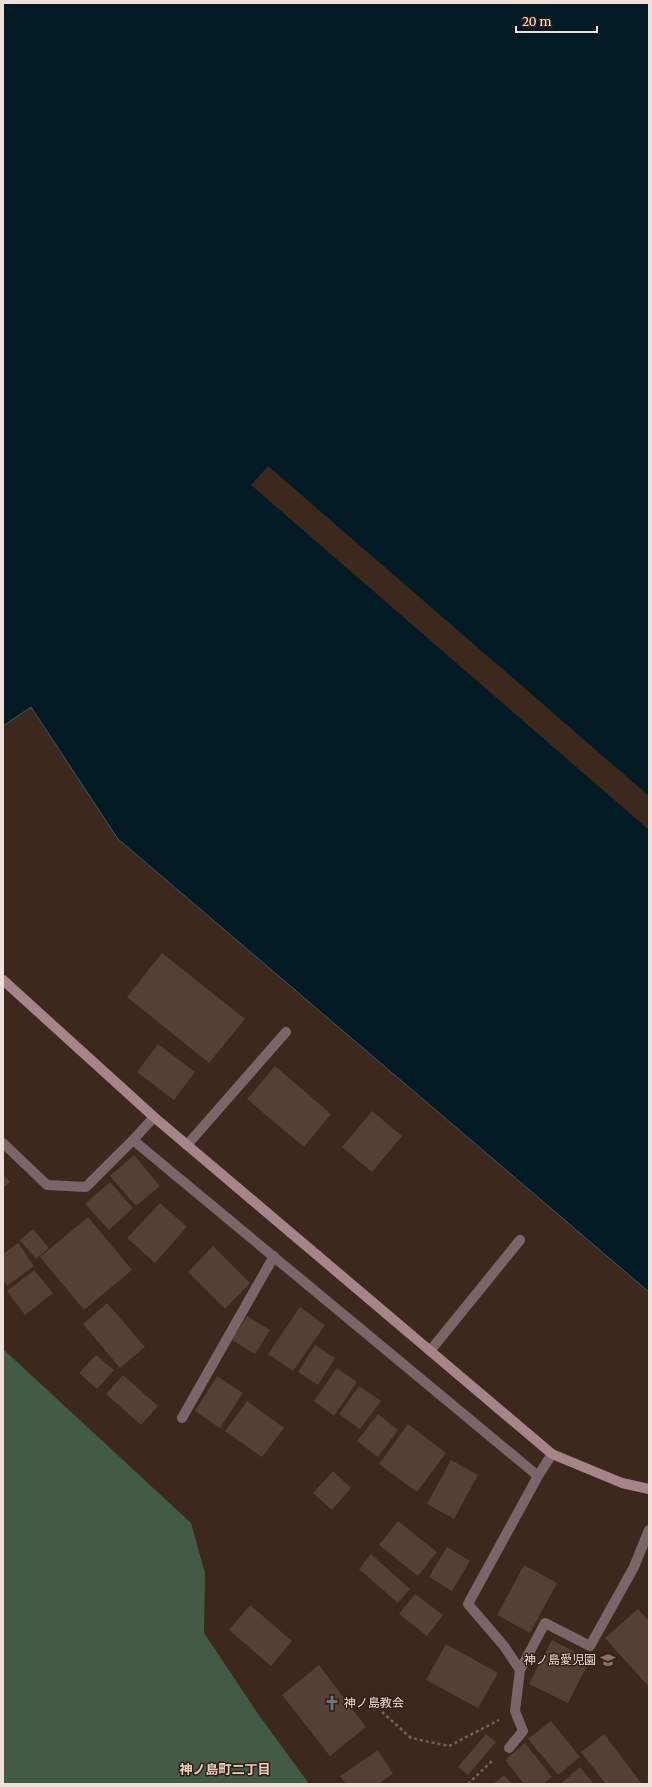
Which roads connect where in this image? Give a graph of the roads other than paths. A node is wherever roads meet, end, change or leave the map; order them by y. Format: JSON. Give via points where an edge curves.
{"nodes":[{"id":1,"x":3,"y":980,"type":"edge"},
{"id":2,"x":286,"y":1032,"type":"dead end"},
{"id":3,"x":154,"y":1117,"type":"junction"},
{"id":4,"x":133,"y":1140,"type":"junction"},
{"id":5,"x":3,"y":1143,"type":"edge"},
{"id":6,"x":187,"y":1145,"type":"junction"},
{"id":7,"x":520,"y":1240,"type":"dead end"},
{"id":8,"x":274,"y":1256,"type":"junction"},
{"id":9,"x":430,"y":1351,"type":"junction"},
{"id":10,"x":182,"y":1418,"type":"dead end"},
{"id":11,"x":552,"y":1454,"type":"junction"},
{"id":12,"x":538,"y":1476,"type":"junction"},
{"id":13,"x":649,"y":1489,"type":"edge"},
{"id":14,"x":649,"y":1530,"type":"edge"},
{"id":15,"x":520,"y":1670,"type":"junction"},
{"id":16,"x":509,"y":1748,"type":"road end"}],
"edges":[{"from":1,"to":3,"type":"street"},
{"from":2,"to":6,"type":"street"},
{"from":3,"to":4,"type":"street"},
{"from":3,"to":6,"type":"street"},
{"from":4,"to":5,"type":"street","via":[[86,1187],[47,1185]]},
{"from":4,"to":8,"type":"street"},
{"from":6,"to":9,"type":"street"},
{"from":7,"to":9,"type":"street"},
{"from":8,"to":10,"type":"street"},
{"from":8,"to":12,"type":"street"},
{"from":9,"to":11,"type":"street"},
{"from":11,"to":12,"type":"street"},
{"from":11,"to":13,"type":"street","via":[[622,1483]]},
{"from":12,"to":15,"type":"street","via":[[468,1604],[504,1646]]},
{"from":14,"to":15,"type":"street","via":[[634,1567],[590,1646],[545,1623]]},
{"from":15,"to":16,"type":"street","via":[[515,1711],[523,1731]]}]}
